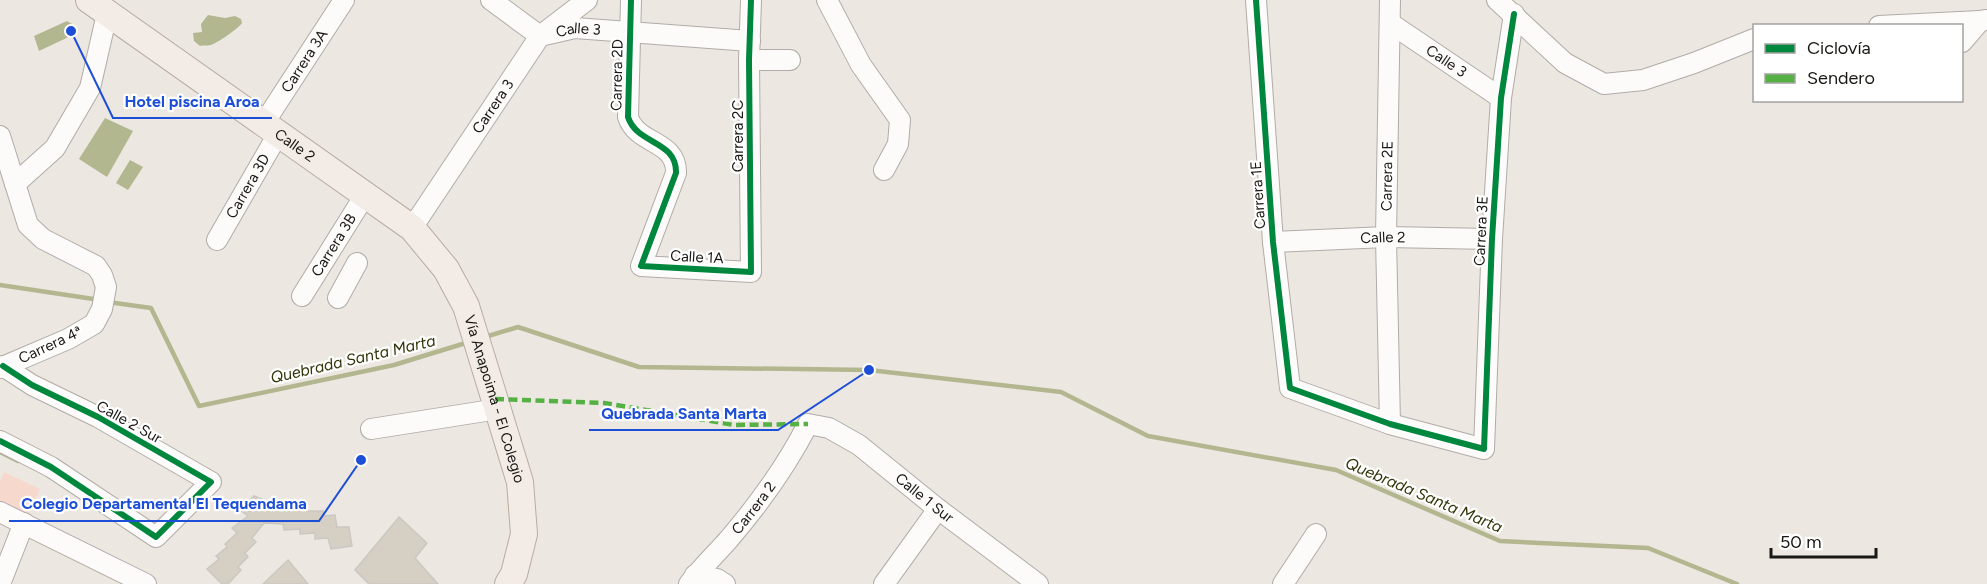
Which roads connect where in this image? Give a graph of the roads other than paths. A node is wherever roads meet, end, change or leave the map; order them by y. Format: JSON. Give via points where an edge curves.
{"nodes":[{"id":1,"x":344,"y":0,"type":"edge"},
{"id":2,"x":491,"y":0,"type":"edge"},
{"id":3,"x":587,"y":0,"type":"edge"},
{"id":4,"x":631,"y":0,"type":"edge"},
{"id":5,"x":751,"y":0,"type":"edge"},
{"id":6,"x":827,"y":0,"type":"edge"},
{"id":7,"x":1256,"y":0,"type":"edge"},
{"id":8,"x":1390,"y":0,"type":"edge"},
{"id":9,"x":1497,"y":0,"type":"edge"},
{"id":10,"x":103,"y":4,"type":"edge"},
{"id":11,"x":1514,"y":14,"type":"junction"},
{"id":12,"x":1984,"y":21,"type":"edge"},
{"id":13,"x":1390,"y":23,"type":"junction"},
{"id":14,"x":1921,"y":24,"type":"edge"},
{"id":15,"x":630,"y":33,"type":"junction"},
{"id":16,"x":540,"y":36,"type":"junction"},
{"id":17,"x":1753,"y":40,"type":"edge"},
{"id":18,"x":1963,"y":41,"type":"edge"},
{"id":19,"x":750,"y":50,"type":"junction"},
{"id":20,"x":790,"y":60,"type":"dead end"},
{"id":21,"x":1501,"y":98,"type":"junction"},
{"id":22,"x":271,"y":128,"type":"junction"},
{"id":23,"x":0,"y":136,"type":"edge"},
{"id":24,"x":884,"y":170,"type":"dead end"},
{"id":25,"x":15,"y":184,"type":"junction"},
{"id":26,"x":365,"y":195,"type":"junction"},
{"id":27,"x":412,"y":228,"type":"junction"},
{"id":28,"x":1386,"y":237,"type":"junction"},
{"id":29,"x":1492,"y":239,"type":"junction"},
{"id":30,"x":217,"y":240,"type":"dead end"},
{"id":31,"x":1273,"y":242,"type":"junction"},
{"id":32,"x":323,"y":262,"type":"junction"},
{"id":33,"x":641,"y":266,"type":"joint"},
{"id":34,"x":751,"y":272,"type":"joint"},
{"id":35,"x":302,"y":296,"type":"dead end"},
{"id":36,"x":338,"y":298,"type":"dead end"},
{"id":37,"x":1,"y":367,"type":"edge"},
{"id":38,"x":498,"y":409,"type":"junction"},
{"id":39,"x":808,"y":424,"type":"joint"},
{"id":40,"x":1390,"y":424,"type":"junction"},
{"id":41,"x":371,"y":429,"type":"dead end"},
{"id":42,"x":0,"y":441,"type":"edge"},
{"id":43,"x":938,"y":508,"type":"junction"},
{"id":44,"x":0,"y":512,"type":"edge"},
{"id":45,"x":24,"y":524,"type":"junction"},
{"id":46,"x":1316,"y":534,"type":"dead end"},
{"id":47,"x":692,"y":580,"type":"edge"},
{"id":48,"x":0,"y":584,"type":"edge"},
{"id":49,"x":146,"y":584,"type":"edge"},
{"id":50,"x":508,"y":584,"type":"edge"},
{"id":51,"x":725,"y":584,"type":"edge"},
{"id":52,"x":884,"y":584,"type":"edge"},
{"id":53,"x":1038,"y":584,"type":"edge"},
{"id":54,"x":1283,"y":584,"type":"edge"}],
"edges":[{"from":1,"to":22,"type":"street","name":"Carrera 3A"},
{"from":2,"to":16,"type":"street","name":"Calle 3"},
{"from":3,"to":16,"type":"street","name":"Carrera 3"},
{"from":4,"to":15,"type":"street","name":"Carrera 2D"},
{"from":5,"to":19,"type":"street","name":"Carrera 2C"},
{"from":6,"to":24,"type":"street","via":[[861,64],[900,120],[898,144]]},
{"from":7,"to":31,"type":"street","name":"Carrera 1E"},
{"from":8,"to":13,"type":"street","name":"Carrera 2E"},
{"from":9,"to":11,"type":"street"},
{"from":10,"to":22,"type":"main road","name":"Calle 2"},
{"from":10,"to":25,"type":"street","via":[[90,88],[55,148]]},
{"from":11,"to":17,"type":"street","via":[[1565,63],[1604,84],[1643,80]]},
{"from":11,"to":21,"type":"street","name":"Carrera 3E"},
{"from":12,"to":14,"type":"street"},
{"from":12,"to":18,"type":"street"},
{"from":13,"to":21,"type":"street","name":"Calle 3"},
{"from":13,"to":28,"type":"street","name":"Carrera 2E"},
{"from":15,"to":16,"type":"street","name":"Calle 3","via":[[575,28]]},
{"from":15,"to":19,"type":"street","name":"Calle 3"},
{"from":15,"to":33,"type":"street","name":"Carrera 2D","via":[[631,126],[671,153],[676,164]]},
{"from":16,"to":27,"type":"street","name":"Carrera 3"},
{"from":19,"to":20,"type":"street","name":"Calle 3"},
{"from":19,"to":34,"type":"street","name":"Carrera 2C"},
{"from":21,"to":29,"type":"street","name":"Carrera 3E"},
{"from":22,"to":26,"type":"main road","name":"Calle 2"},
{"from":22,"to":30,"type":"street","name":"Carrera 3D"},
{"from":23,"to":25,"type":"street","name":"Carrera 4ª"},
{"from":25,"to":37,"type":"street","name":"Carrera 4ª","via":[[28,225],[43,239],[96,266],[106,287],[94,324]]},
{"from":26,"to":27,"type":"main road","name":"Calle 2"},
{"from":26,"to":32,"type":"street","name":"Carrera 3B"},
{"from":27,"to":38,"type":"main road","name":"Vía Anapoima - El Colegio","via":[[446,269],[466,306]]},
{"from":28,"to":29,"type":"street","name":"Calle 2"},
{"from":28,"to":31,"type":"street","name":"Calle 2"},
{"from":28,"to":40,"type":"street","name":"Carrera 2E"},
{"from":29,"to":40,"type":"street","name":"Carrera 3E","via":[[1484,449]]},
{"from":31,"to":40,"type":"street","name":"Carrera 1E","via":[[1290,388]]},
{"from":32,"to":35,"type":"street","name":"Carrera 3B"},
{"from":32,"to":36,"type":"street","via":[[353,271]]},
{"from":33,"to":34,"type":"street","name":"Calle 1A"},
{"from":37,"to":42,"type":"street","name":"Calle 2 Sur","via":[[212,483],[156,537],[51,467]]},
{"from":38,"to":41,"type":"street"},
{"from":38,"to":50,"type":"main road","name":"Vía Anapoima - El Colegio","via":[[520,482],[524,534]]},
{"from":39,"to":43,"type":"street","name":"Calle 1 Sur","via":[[829,428],[859,445]]},
{"from":39,"to":47,"type":"street","name":"Carrera 2","via":[[764,494]]},
{"from":43,"to":52,"type":"street"},
{"from":43,"to":53,"type":"street","name":"Calle 1 Sur"},
{"from":44,"to":45,"type":"street"},
{"from":45,"to":48,"type":"street"},
{"from":45,"to":49,"type":"street"},
{"from":46,"to":54,"type":"street"},
{"from":47,"to":51,"type":"street","via":[[717,579]]}]}
